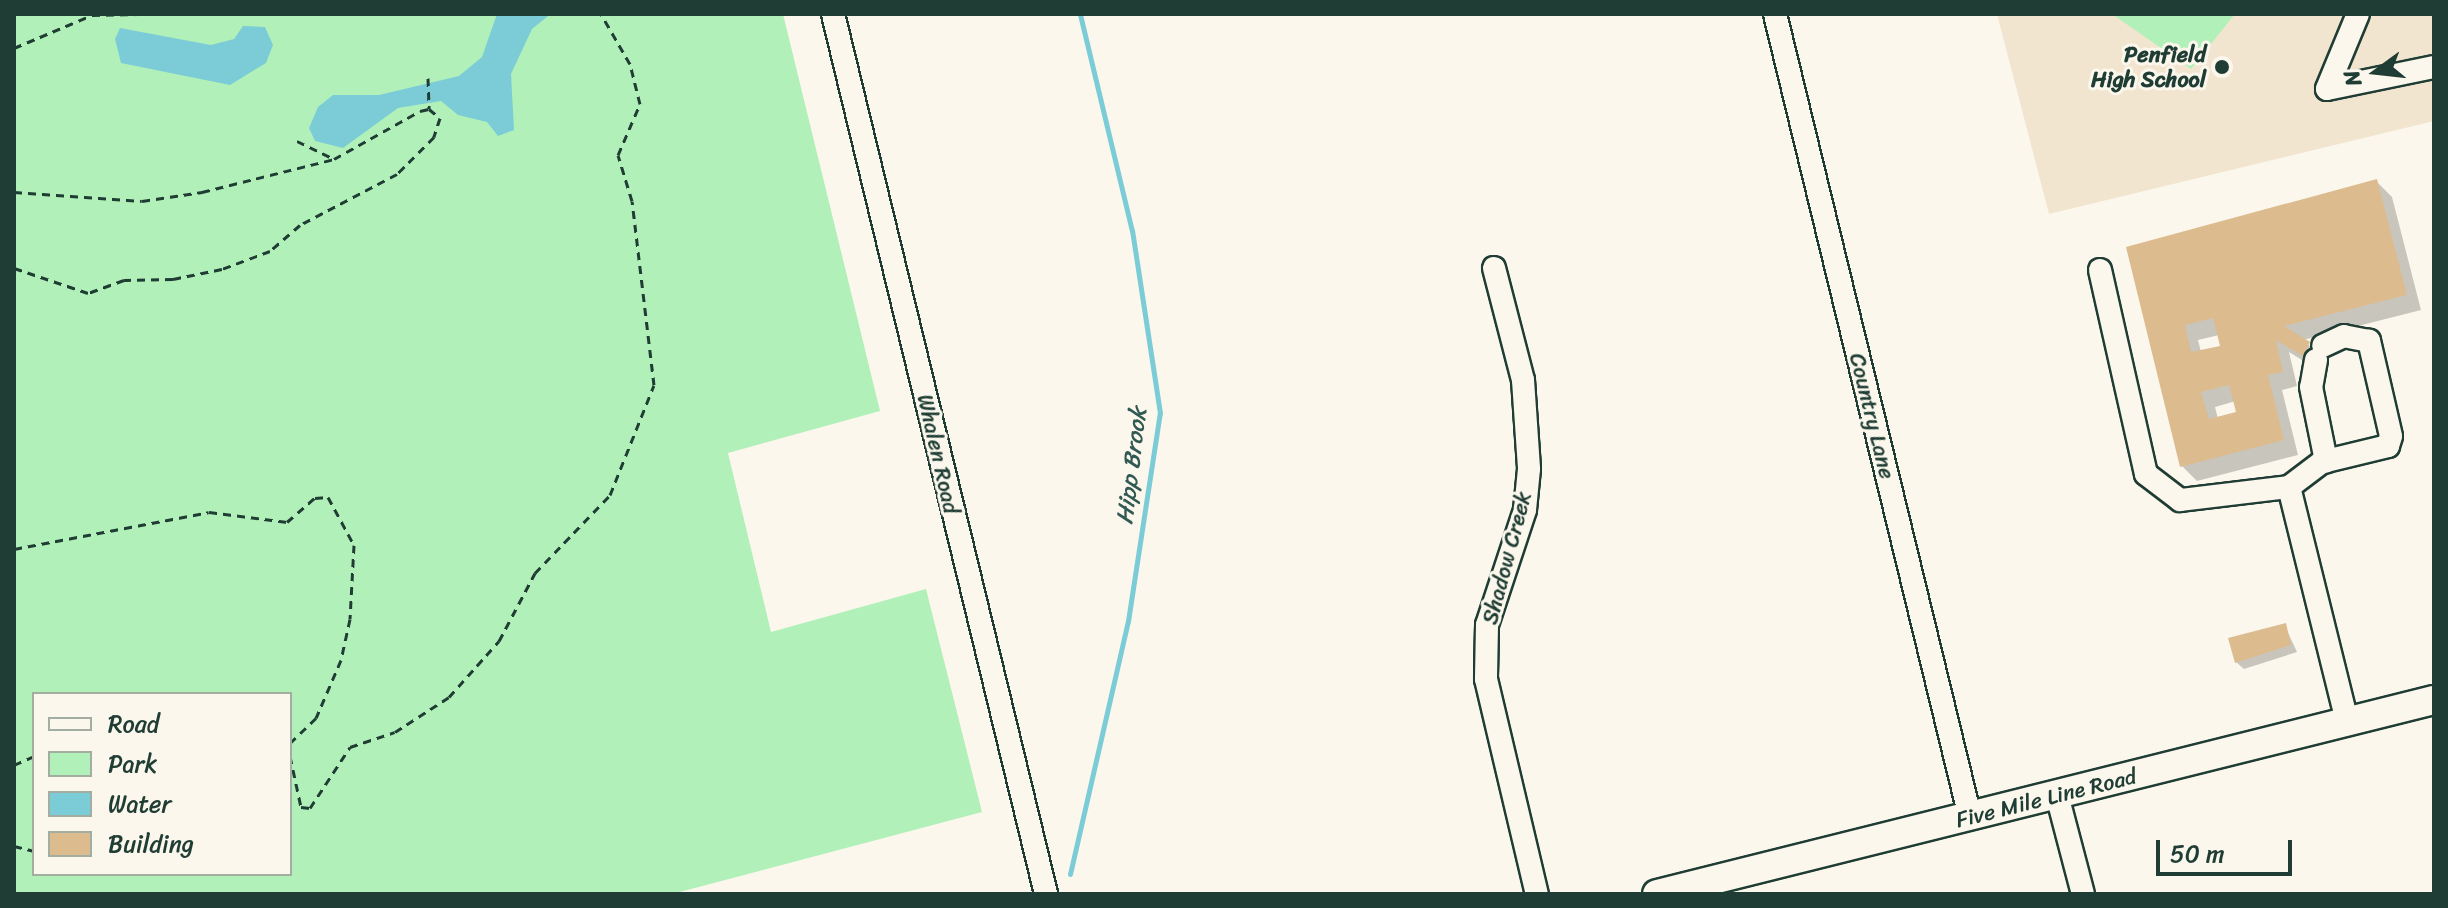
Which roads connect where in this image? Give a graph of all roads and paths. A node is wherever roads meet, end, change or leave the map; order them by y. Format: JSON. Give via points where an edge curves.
{"nodes":[{"id":1,"x":139,"y":14,"type":"edge"},
{"id":2,"x":601,"y":14,"type":"edge"},
{"id":3,"x":833,"y":14,"type":"edge"},
{"id":4,"x":1775,"y":14,"type":"edge"},
{"id":5,"x":2358,"y":14,"type":"edge"},
{"id":6,"x":14,"y":48,"type":"edge"},
{"id":7,"x":2434,"y":67,"type":"edge"},
{"id":8,"x":428,"y":78,"type":"dead end"},
{"id":9,"x":429,"y":109,"type":"junction"},
{"id":10,"x":297,"y":141,"type":"dead end"},
{"id":11,"x":334,"y":159,"type":"junction"},
{"id":12,"x":14,"y":192,"type":"edge"},
{"id":13,"x":14,"y":268,"type":"edge"},
{"id":14,"x":1494,"y":268,"type":"dead end"},
{"id":15,"x":2100,"y":270,"type":"dead end"},
{"id":16,"x":2326,"y":461,"type":"junction"},
{"id":17,"x":2289,"y":487,"type":"junction"},
{"id":18,"x":14,"y":549,"type":"edge"},
{"id":19,"x":2434,"y":700,"type":"edge"},
{"id":20,"x":2347,"y":721,"type":"junction"},
{"id":21,"x":292,"y":741,"type":"edge"},
{"id":22,"x":292,"y":765,"type":"edge"},
{"id":23,"x":2057,"y":795,"type":"junction"},
{"id":24,"x":1970,"y":817,"type":"junction"},
{"id":25,"x":1669,"y":892,"type":"edge"},
{"id":26,"x":1046,"y":894,"type":"edge"},
{"id":27,"x":1537,"y":894,"type":"edge"},
{"id":28,"x":2083,"y":894,"type":"edge"}],
"edges":[{"from":1,"to":6,"type":"path","via":[[92,15]]},
{"from":2,"to":22,"type":"path","via":[[630,64],[640,104],[618,155],[632,201],[654,385],[610,495],[535,573],[499,641],[449,697],[395,732],[350,747],[310,808],[301,807]]},
{"from":3,"to":26,"type":"street","name":"Whalen Road"},
{"from":4,"to":24,"type":"street","name":"Country Lane"},
{"from":5,"to":7,"type":"street","via":[[2327,89]]},
{"from":8,"to":9,"type":"path"},
{"from":9,"to":11,"type":"path"},
{"from":9,"to":13,"type":"path","via":[[440,118],[434,137],[397,174],[300,225],[270,251],[222,269],[173,279],[124,280],[88,293]]},
{"from":10,"to":11,"type":"path"},
{"from":11,"to":12,"type":"path","via":[[142,201]]},
{"from":14,"to":27,"type":"street","name":"Shadow Creek","via":[[1523,380],[1529,469],[1525,510],[1487,625],[1486,679]]},
{"from":15,"to":17,"type":"street","via":[[2146,474],[2180,500]]},
{"from":16,"to":16,"type":"street","via":[[2382,451],[2391,436],[2369,341],[2344,336],[2319,353],[2311,387]]},
{"from":16,"to":17,"type":"street"},
{"from":17,"to":20,"type":"street"},
{"from":18,"to":21,"type":"path","via":[[209,512],[287,522],[315,498],[328,497],[354,545],[350,619],[341,660],[316,718]]},
{"from":19,"to":20,"type":"main road","name":"Five Mile Line Road"},
{"from":20,"to":23,"type":"main road","name":"Five Mile Line Road"},
{"from":23,"to":24,"type":"main road","name":"Five Mile Line Road"},
{"from":23,"to":28,"type":"street"},
{"from":24,"to":25,"type":"main road","name":"Five Mile Line Road"}]}
